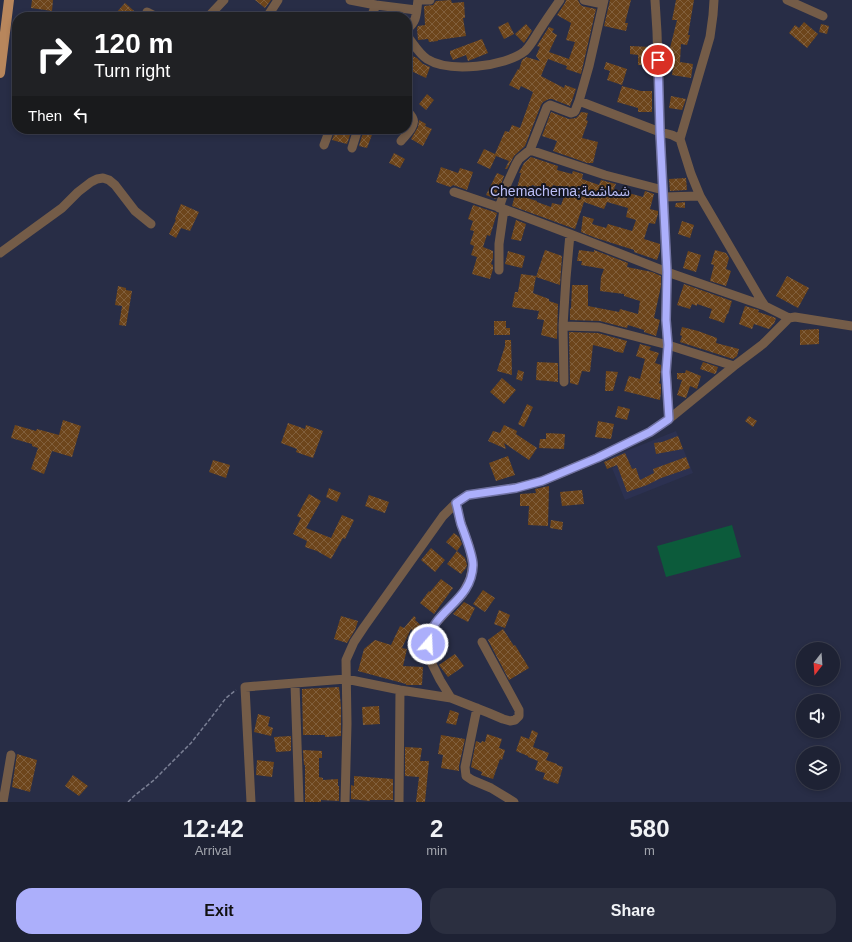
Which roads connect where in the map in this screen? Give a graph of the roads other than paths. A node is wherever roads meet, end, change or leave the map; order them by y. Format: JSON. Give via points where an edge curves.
{"nodes":[{"id":1,"x":9,"y":0,"type":"edge"},
{"id":2,"x":224,"y":0,"type":"edge"},
{"id":3,"x":278,"y":0,"type":"edge"},
{"id":4,"x":350,"y":0,"type":"edge"},
{"id":5,"x":418,"y":0,"type":"edge"},
{"id":6,"x":430,"y":0,"type":"edge"},
{"id":7,"x":560,"y":0,"type":"edge"},
{"id":8,"x":584,"y":0,"type":"edge"},
{"id":9,"x":655,"y":0,"type":"edge"},
{"id":10,"x":714,"y":0,"type":"edge"},
{"id":11,"x":787,"y":0,"type":"edge"},
{"id":12,"x":603,"y":2,"type":"edge"},
{"id":13,"x":376,"y":5,"type":"junction"},
{"id":14,"x":416,"y":10,"type":"junction"},
{"id":15,"x":213,"y":12,"type":"edge"},
{"id":16,"x":270,"y":12,"type":"edge"},
{"id":17,"x":373,"y":12,"type":"edge"},
{"id":18,"x":824,"y":16,"type":"dead end"},
{"id":19,"x":412,"y":25,"type":"edge"},
{"id":20,"x":412,"y":43,"type":"edge"},
{"id":21,"x":0,"y":72,"type":"edge"},
{"id":22,"x":579,"y":100,"type":"junction"},
{"id":23,"x":412,"y":117,"type":"edge"},
{"id":24,"x":412,"y":127,"type":"edge"},
{"id":25,"x":660,"y":132,"type":"junction"},
{"id":26,"x":328,"y":134,"type":"edge"},
{"id":27,"x":356,"y":134,"type":"edge"},
{"id":28,"x":407,"y":134,"type":"edge"},
{"id":29,"x":680,"y":139,"type":"junction"},
{"id":30,"x":401,"y":141,"type":"dead end"},
{"id":31,"x":324,"y":145,"type":"dead end"},
{"id":32,"x":352,"y":148,"type":"dead end"},
{"id":33,"x":530,"y":150,"type":"junction"},
{"id":34,"x":454,"y":192,"type":"dead end"},
{"id":35,"x":663,"y":194,"type":"junction"},
{"id":36,"x":700,"y":196,"type":"junction"},
{"id":37,"x":501,"y":208,"type":"junction"},
{"id":38,"x":151,"y":224,"type":"dead end"},
{"id":39,"x":570,"y":234,"type":"junction"},
{"id":40,"x":0,"y":253,"type":"edge"},
{"id":41,"x":499,"y":270,"type":"dead end"},
{"id":42,"x":667,"y":272,"type":"junction"},
{"id":43,"x":765,"y":306,"type":"junction"},
{"id":44,"x":788,"y":318,"type":"junction"},
{"id":45,"x":563,"y":326,"type":"junction"},
{"id":46,"x":852,"y":326,"type":"edge"},
{"id":47,"x":668,"y":345,"type":"junction"},
{"id":48,"x":734,"y":366,"type":"junction"},
{"id":49,"x":564,"y":382,"type":"dead end"},
{"id":50,"x":669,"y":419,"type":"junction"},
{"id":51,"x":456,"y":503,"type":"junction"},
{"id":52,"x":482,"y":642,"type":"dead end"},
{"id":53,"x":346,"y":679,"type":"junction"},
{"id":54,"x":295,"y":684,"type":"junction"},
{"id":55,"x":400,"y":690,"type":"junction"},
{"id":56,"x":450,"y":698,"type":"junction"},
{"id":57,"x":477,"y":708,"type":"junction"},
{"id":58,"x":12,"y":755,"type":"dead end"},
{"id":59,"x":3,"y":802,"type":"edge"},
{"id":60,"x":251,"y":802,"type":"edge"},
{"id":61,"x":299,"y":802,"type":"edge"},
{"id":62,"x":345,"y":802,"type":"edge"},
{"id":63,"x":399,"y":802,"type":"edge"},
{"id":64,"x":514,"y":802,"type":"edge"}],
"edges":[{"from":1,"to":21,"type":"main road"},
{"from":2,"to":15,"type":"street"},
{"from":3,"to":16,"type":"street"},
{"from":4,"to":13,"type":"street"},
{"from":5,"to":6,"type":"street"},
{"from":5,"to":14,"type":"street"},
{"from":7,"to":20,"type":"street","via":[[525,50],[514,58],[486,66],[449,66],[426,59]]},
{"from":8,"to":12,"type":"street"},
{"from":9,"to":25,"type":"street"},
{"from":10,"to":29,"type":"street","via":[[710,37]]},
{"from":11,"to":18,"type":"street"},
{"from":12,"to":22,"type":"street"},
{"from":13,"to":14,"type":"street"},
{"from":13,"to":17,"type":"street"},
{"from":14,"to":19,"type":"street"},
{"from":22,"to":25,"type":"street"},
{"from":22,"to":33,"type":"street","via":[[574,112],[571,113],[548,106]]},
{"from":23,"to":24,"type":"street"},
{"from":25,"to":29,"type":"street"},
{"from":25,"to":35,"type":"street"},
{"from":26,"to":31,"type":"street"},
{"from":27,"to":32,"type":"street"},
{"from":28,"to":30,"type":"street"},
{"from":29,"to":36,"type":"street"},
{"from":33,"to":35,"type":"street"},
{"from":33,"to":37,"type":"street","via":[[516,164],[507,184]]},
{"from":34,"to":37,"type":"street"},
{"from":35,"to":36,"type":"street"},
{"from":35,"to":42,"type":"street"},
{"from":36,"to":43,"type":"street"},
{"from":37,"to":39,"type":"street"},
{"from":37,"to":41,"type":"street"},
{"from":38,"to":40,"type":"street","via":[[135,211],[116,185],[103,178],[97,179]]},
{"from":39,"to":42,"type":"street"},
{"from":39,"to":45,"type":"street"},
{"from":42,"to":43,"type":"street"},
{"from":42,"to":47,"type":"street"},
{"from":43,"to":44,"type":"street"},
{"from":44,"to":46,"type":"street"},
{"from":44,"to":48,"type":"street","via":[[763,344]]},
{"from":45,"to":47,"type":"street","via":[[599,327]]},
{"from":45,"to":49,"type":"street"},
{"from":47,"to":48,"type":"street"},
{"from":47,"to":50,"type":"street","via":[[666,372]]},
{"from":48,"to":50,"type":"street"},
{"from":50,"to":51,"type":"street","via":[[650,432],[597,458],[542,481],[516,488],[468,495]]},
{"from":51,"to":53,"type":"street","via":[[443,516],[354,642],[346,660]]},
{"from":51,"to":56,"type":"street","via":[[473,565],[470,579],[462,595],[435,624],[428,644],[431,662]]},
{"from":52,"to":57,"type":"street","via":[[519,710],[519,716],[516,720],[503,720]]},
{"from":53,"to":54,"type":"street"},
{"from":53,"to":55,"type":"street"},
{"from":53,"to":62,"type":"street"},
{"from":54,"to":60,"type":"street","via":[[245,687]]},
{"from":54,"to":61,"type":"street"},
{"from":55,"to":56,"type":"street"},
{"from":55,"to":63,"type":"street"},
{"from":56,"to":57,"type":"street"},
{"from":57,"to":64,"type":"street","via":[[465,767],[466,776]]},
{"from":58,"to":59,"type":"street"}]}
